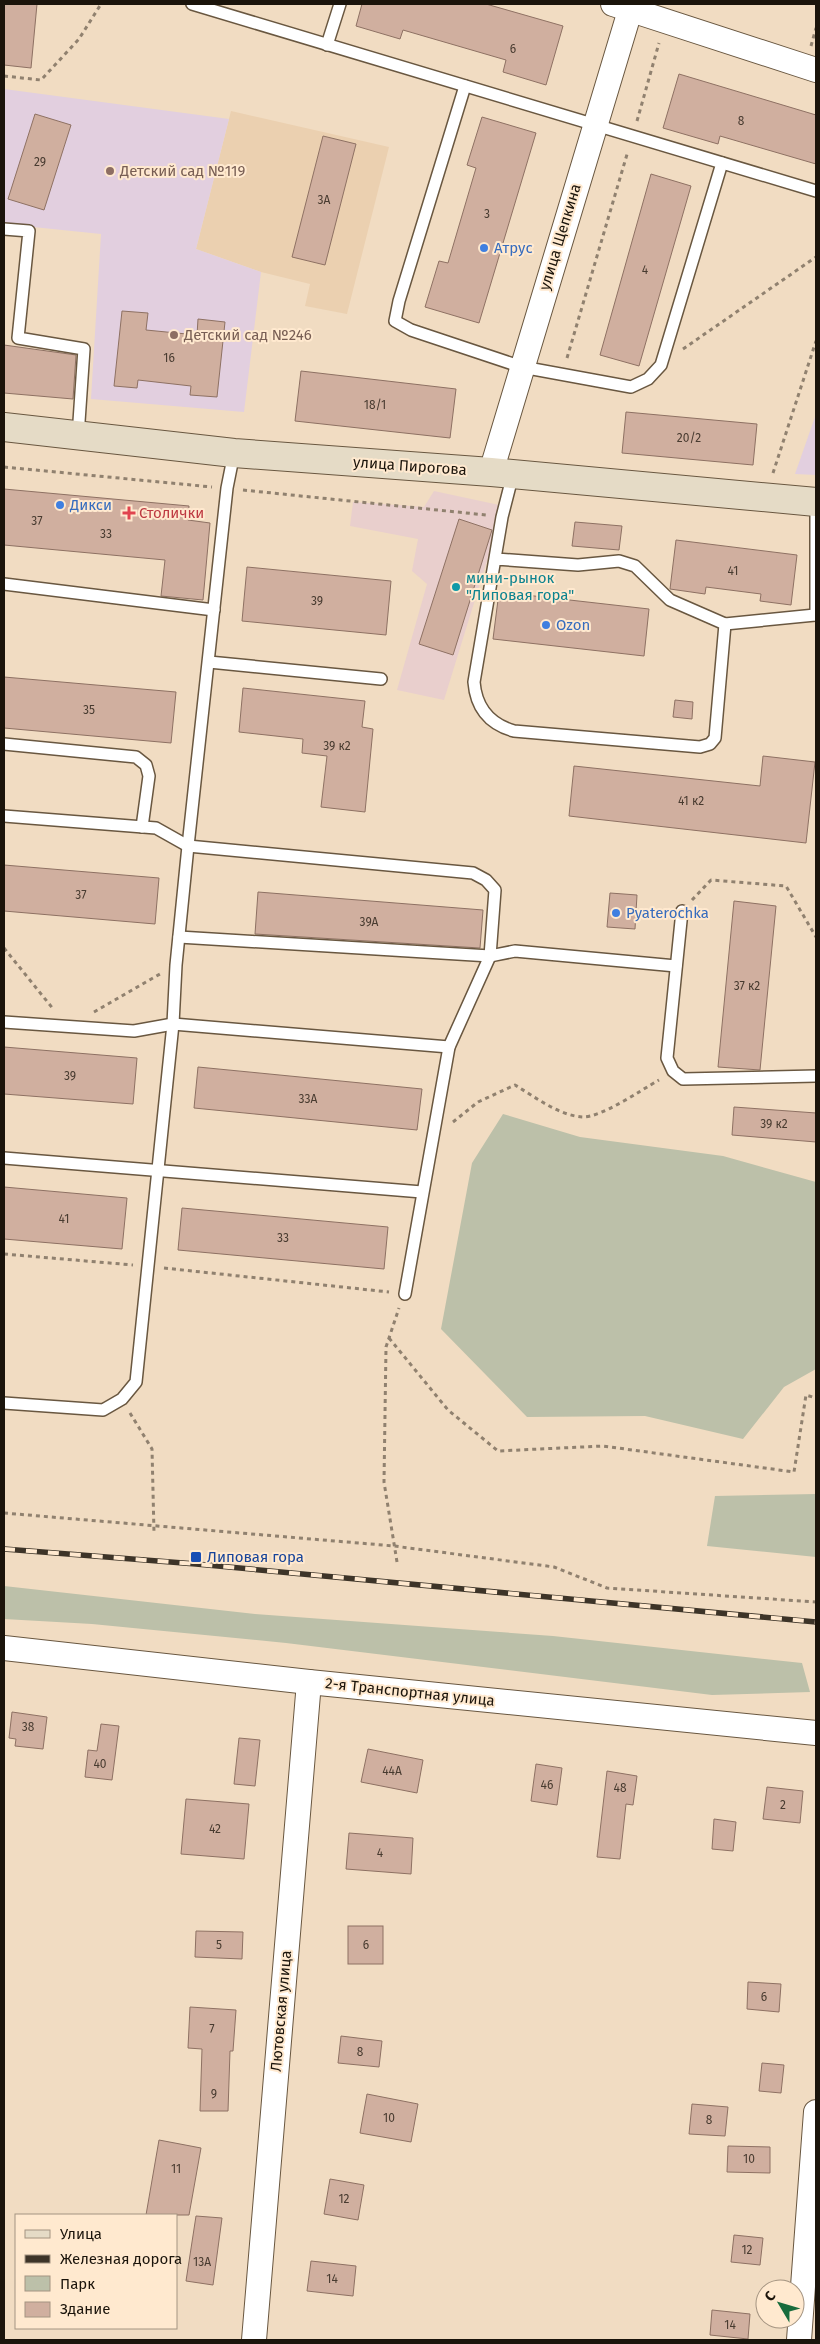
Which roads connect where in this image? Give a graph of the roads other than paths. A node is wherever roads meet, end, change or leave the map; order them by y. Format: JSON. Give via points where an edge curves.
{"nodes":[{"id":1,"x":192,"y":4,"type":"edge"},
{"id":2,"x":340,"y":4,"type":"edge"},
{"id":3,"x":625,"y":6,"type":"edge"},
{"id":4,"x":327,"y":45,"type":"junction"},
{"id":5,"x":816,"y":70,"type":"edge"},
{"id":6,"x":465,"y":86,"type":"junction"},
{"id":7,"x":594,"y":124,"type":"junction"},
{"id":8,"x":722,"y":163,"type":"junction"},
{"id":9,"x":816,"y":191,"type":"edge"},
{"id":10,"x":4,"y":229,"type":"edge"},
{"id":11,"x":522,"y":367,"type":"junction"},
{"id":12,"x":4,"y":427,"type":"edge"},
{"id":13,"x":78,"y":436,"type":"junction"},
{"id":14,"x":234,"y":453,"type":"junction"},
{"id":15,"x":502,"y":473,"type":"junction"},
{"id":16,"x":816,"y":502,"type":"edge"},
{"id":17,"x":496,"y":559,"type":"junction"},
{"id":18,"x":4,"y":584,"type":"edge"},
{"id":19,"x":214,"y":610,"type":"junction"},
{"id":20,"x":816,"y":615,"type":"edge"},
{"id":21,"x":724,"y":624,"type":"junction"},
{"id":22,"x":209,"y":662,"type":"junction"},
{"id":23,"x":381,"y":679,"type":"dead end"},
{"id":24,"x":4,"y":744,"type":"edge"},
{"id":25,"x":4,"y":816,"type":"edge"},
{"id":26,"x":142,"y":827,"type":"junction"},
{"id":27,"x":188,"y":846,"type":"junction"},
{"id":28,"x":682,"y":911,"type":"road end"},
{"id":29,"x":179,"y":937,"type":"junction"},
{"id":30,"x":490,"y":956,"type":"junction"},
{"id":31,"x":676,"y":966,"type":"junction"},
{"id":32,"x":4,"y":1022,"type":"edge"},
{"id":33,"x":173,"y":1024,"type":"junction"},
{"id":34,"x":450,"y":1047,"type":"junction"},
{"id":35,"x":816,"y":1076,"type":"edge"},
{"id":36,"x":4,"y":1158,"type":"edge"},
{"id":37,"x":157,"y":1170,"type":"junction"},
{"id":38,"x":422,"y":1192,"type":"junction"},
{"id":39,"x":405,"y":1294,"type":"road end"},
{"id":40,"x":4,"y":1403,"type":"edge"},
{"id":41,"x":4,"y":1648,"type":"edge"},
{"id":42,"x":309,"y":1682,"type":"junction"},
{"id":43,"x":816,"y":1733,"type":"edge"},
{"id":44,"x":816,"y":2112,"type":"edge"},
{"id":45,"x":254,"y":2340,"type":"edge"},
{"id":46,"x":799,"y":2340,"type":"edge"}],
"edges":[{"from":1,"to":4,"type":"lane"},
{"from":2,"to":4,"type":"lane"},
{"from":3,"to":5,"type":"street"},
{"from":3,"to":7,"type":"street","name":"улица Щепкина"},
{"from":4,"to":6,"type":"lane"},
{"from":6,"to":7,"type":"lane"},
{"from":6,"to":11,"type":"lane","via":[[395,321],[411,330]]},
{"from":7,"to":8,"type":"lane"},
{"from":7,"to":11,"type":"street","name":"улица Щепкина"},
{"from":8,"to":9,"type":"lane"},
{"from":8,"to":11,"type":"lane","via":[[661,365],[648,378],[631,386]]},
{"from":10,"to":13,"type":"lane","via":[[29,231],[18,338],[84,349]]},
{"from":11,"to":15,"type":"street","name":"улица Щепкина"},
{"from":12,"to":13,"type":"street","name":"улица Пирогова"},
{"from":13,"to":14,"type":"street","name":"улица Пирогова"},
{"from":14,"to":15,"type":"street","name":"улица Пирогова"},
{"from":14,"to":19,"type":"lane","via":[[227,488]]},
{"from":15,"to":16,"type":"street","name":"улица Пирогова"},
{"from":15,"to":17,"type":"lane","via":[[502,517]]},
{"from":16,"to":20,"type":"lane"},
{"from":17,"to":21,"type":"lane","via":[[578,565],[619,561],[635,566],[670,600]]},
{"from":17,"to":21,"type":"lane","via":[[474,682],[480,707],[493,722],[508,730],[700,747],[710,744],[715,738]]},
{"from":18,"to":19,"type":"lane"},
{"from":19,"to":22,"type":"lane"},
{"from":20,"to":21,"type":"lane"},
{"from":22,"to":23,"type":"lane"},
{"from":22,"to":27,"type":"lane"},
{"from":24,"to":26,"type":"lane","via":[[136,757],[146,765],[149,776]]},
{"from":25,"to":26,"type":"lane"},
{"from":26,"to":27,"type":"lane","via":[[156,828]]},
{"from":27,"to":29,"type":"lane"},
{"from":27,"to":30,"type":"lane","via":[[473,873],[495,890]]},
{"from":28,"to":31,"type":"lane"},
{"from":29,"to":30,"type":"lane"},
{"from":29,"to":33,"type":"lane"},
{"from":30,"to":31,"type":"lane","via":[[515,951]]},
{"from":30,"to":34,"type":"lane"},
{"from":31,"to":35,"type":"lane","via":[[668,1058],[674,1071],[684,1079]]},
{"from":32,"to":33,"type":"lane","via":[[134,1031]]},
{"from":33,"to":34,"type":"lane"},
{"from":33,"to":37,"type":"lane"},
{"from":34,"to":38,"type":"lane"},
{"from":36,"to":37,"type":"lane"},
{"from":37,"to":38,"type":"lane"},
{"from":37,"to":40,"type":"lane","via":[[136,1382],[122,1399],[103,1410]]},
{"from":38,"to":39,"type":"lane"},
{"from":41,"to":42,"type":"street","name":"2-я Транспортная улица"},
{"from":42,"to":43,"type":"street","name":"2-я Транспортная улица"},
{"from":42,"to":45,"type":"street","name":"Лютовская улица"},
{"from":44,"to":46,"type":"street"}]}
